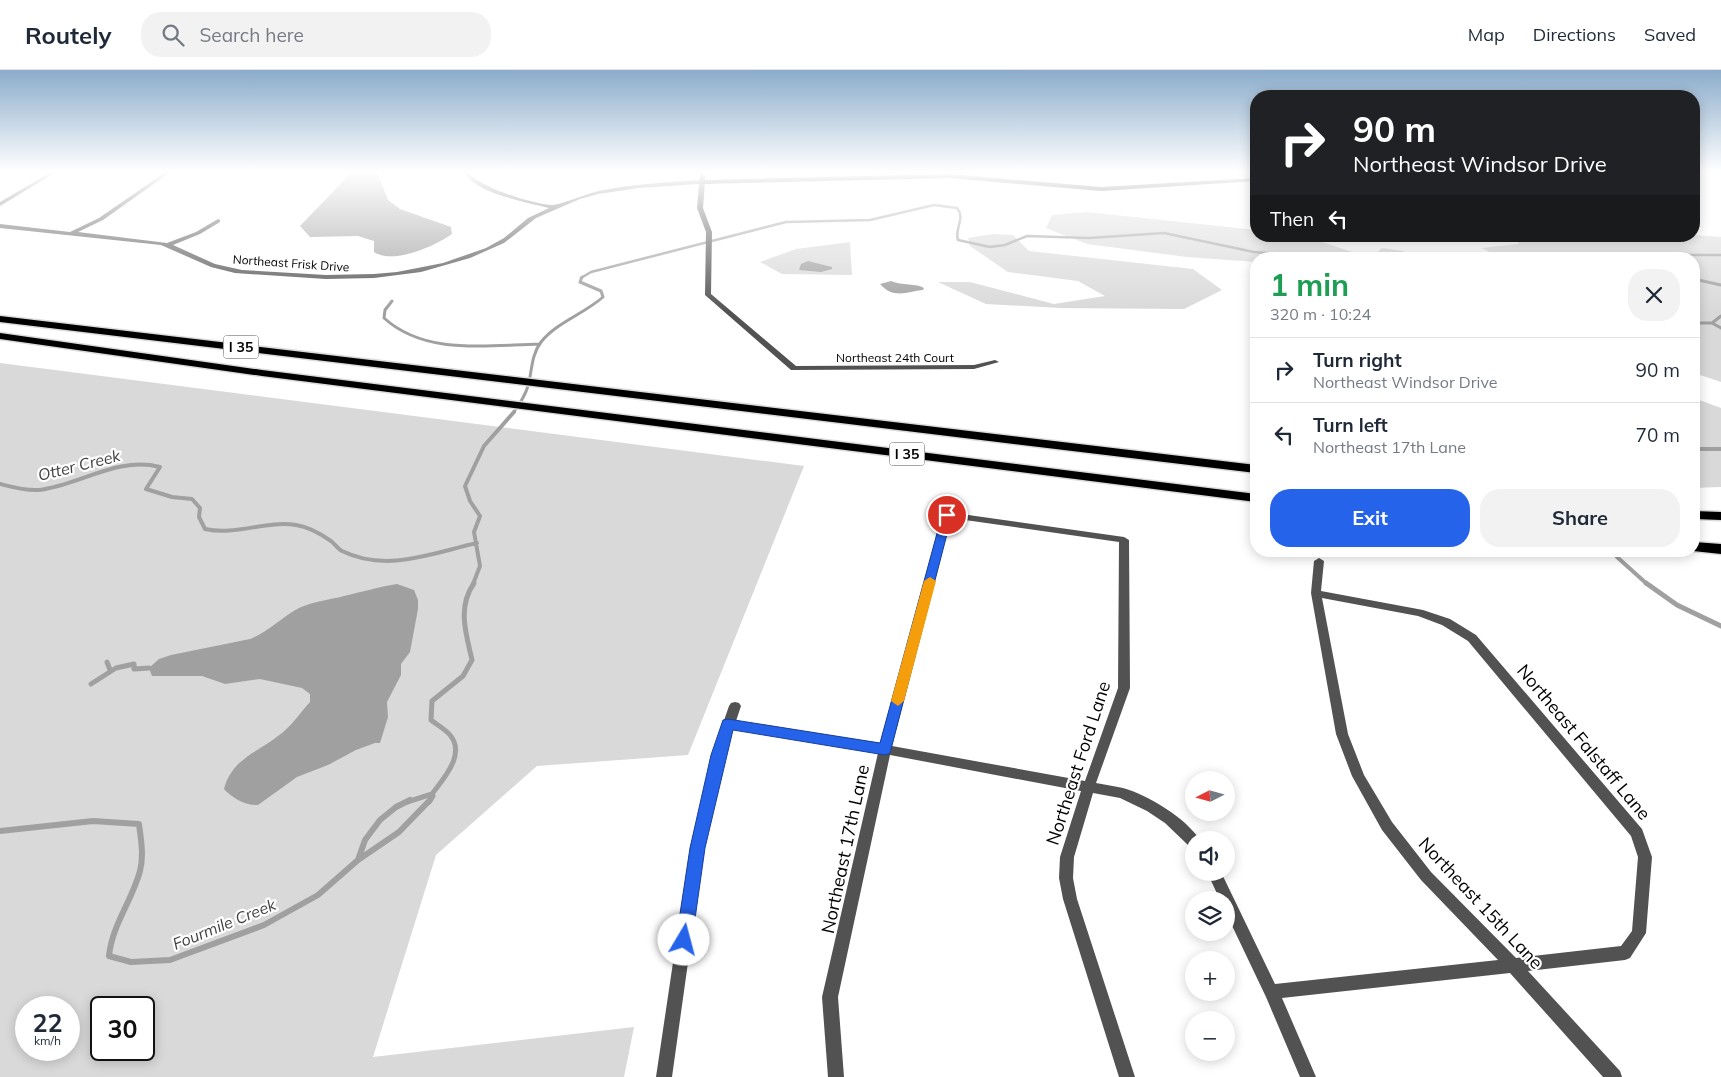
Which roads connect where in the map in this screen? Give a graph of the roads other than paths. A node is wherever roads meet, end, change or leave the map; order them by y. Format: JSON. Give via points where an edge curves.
{"nodes":[{"id":1,"x":102,"y":218,"type":"edge"},
{"id":2,"x":532,"y":218,"type":"edge"},
{"id":3,"x":704,"y":218,"type":"edge"},
{"id":4,"x":218,"y":221,"type":"dead end"},
{"id":5,"x":0,"y":226,"type":"edge"},
{"id":6,"x":71,"y":233,"type":"junction"},
{"id":7,"x":167,"y":245,"type":"junction"},
{"id":8,"x":0,"y":318,"type":"edge"},
{"id":9,"x":0,"y":336,"type":"edge"},
{"id":10,"x":995,"y":362,"type":"dead end"},
{"id":11,"x":1250,"y":468,"type":"edge"},
{"id":12,"x":1250,"y":497,"type":"edge"},
{"id":13,"x":947,"y":515,"type":"joint"},
{"id":14,"x":1700,"y":515,"type":"edge"},
{"id":15,"x":1721,"y":516,"type":"edge"},
{"id":16,"x":1700,"y":547,"type":"edge"},
{"id":17,"x":1721,"y":549,"type":"edge"},
{"id":18,"x":1319,"y":561,"type":"dead end"},
{"id":19,"x":1316,"y":593,"type":"junction"},
{"id":20,"x":735,"y":706,"type":"dead end"},
{"id":21,"x":728,"y":724,"type":"junction"},
{"id":22,"x":885,"y":749,"type":"junction"},
{"id":23,"x":1089,"y":786,"type":"junction"},
{"id":24,"x":1185,"y":832,"type":"edge"},
{"id":25,"x":1218,"y":881,"type":"edge"},
{"id":26,"x":1512,"y":964,"type":"junction"},
{"id":27,"x":1271,"y":992,"type":"junction"},
{"id":28,"x":664,"y":1077,"type":"edge"},
{"id":29,"x":836,"y":1077,"type":"edge"},
{"id":30,"x":1127,"y":1077,"type":"edge"},
{"id":31,"x":1308,"y":1077,"type":"edge"},
{"id":32,"x":1614,"y":1077,"type":"edge"}],
"edges":[{"from":1,"to":6,"type":"street"},
{"from":2,"to":7,"type":"street","name":"Northeast Frisk Drive","via":[[498,244],[478,254],[435,267],[379,276],[323,278],[228,270],[206,264]]},
{"from":3,"to":10,"type":"street","name":"Northeast 24th Court","via":[[709,232],[708,295],[794,368],[974,367]]},
{"from":4,"to":7,"type":"street"},
{"from":5,"to":6,"type":"street","name":"Northeast Frisk Drive"},
{"from":6,"to":7,"type":"street","name":"Northeast Frisk Drive"},
{"from":8,"to":11,"type":"highway","number":"I 35"},
{"from":9,"to":12,"type":"highway","number":"I 35","via":[[262,373]]},
{"from":13,"to":22,"type":"street","name":"Northeast 17th Lane"},
{"from":13,"to":23,"type":"street","name":"Northeast Ford Lane","via":[[1124,540],[1124,688]]},
{"from":14,"to":15,"type":"highway"},
{"from":16,"to":17,"type":"highway"},
{"from":18,"to":19,"type":"street","name":"Northeast 15th Lane"},
{"from":19,"to":26,"type":"street","name":"Northeast 15th Lane","via":[[1342,734],[1358,776],[1387,826],[1426,876]]},
{"from":19,"to":26,"type":"street","name":"Northeast Falstaff Lane","via":[[1419,613],[1446,622],[1472,638],[1637,833],[1645,857],[1639,933],[1626,953]]},
{"from":20,"to":21,"type":"street"},
{"from":21,"to":22,"type":"street"},
{"from":21,"to":28,"type":"street","via":[[697,848]]},
{"from":22,"to":23,"type":"street"},
{"from":22,"to":29,"type":"street","name":"Northeast 17th Lane","via":[[830,997]]},
{"from":23,"to":24,"type":"street","via":[[1122,793],[1152,806]]},
{"from":23,"to":30,"type":"street","name":"Northeast Ford Lane","via":[[1067,857],[1066,878]]},
{"from":25,"to":27,"type":"street"},
{"from":26,"to":27,"type":"street","name":"Northeast Falstaff Lane"},
{"from":26,"to":32,"type":"street","name":"Northeast 15th Lane"},
{"from":27,"to":31,"type":"street"}]}
